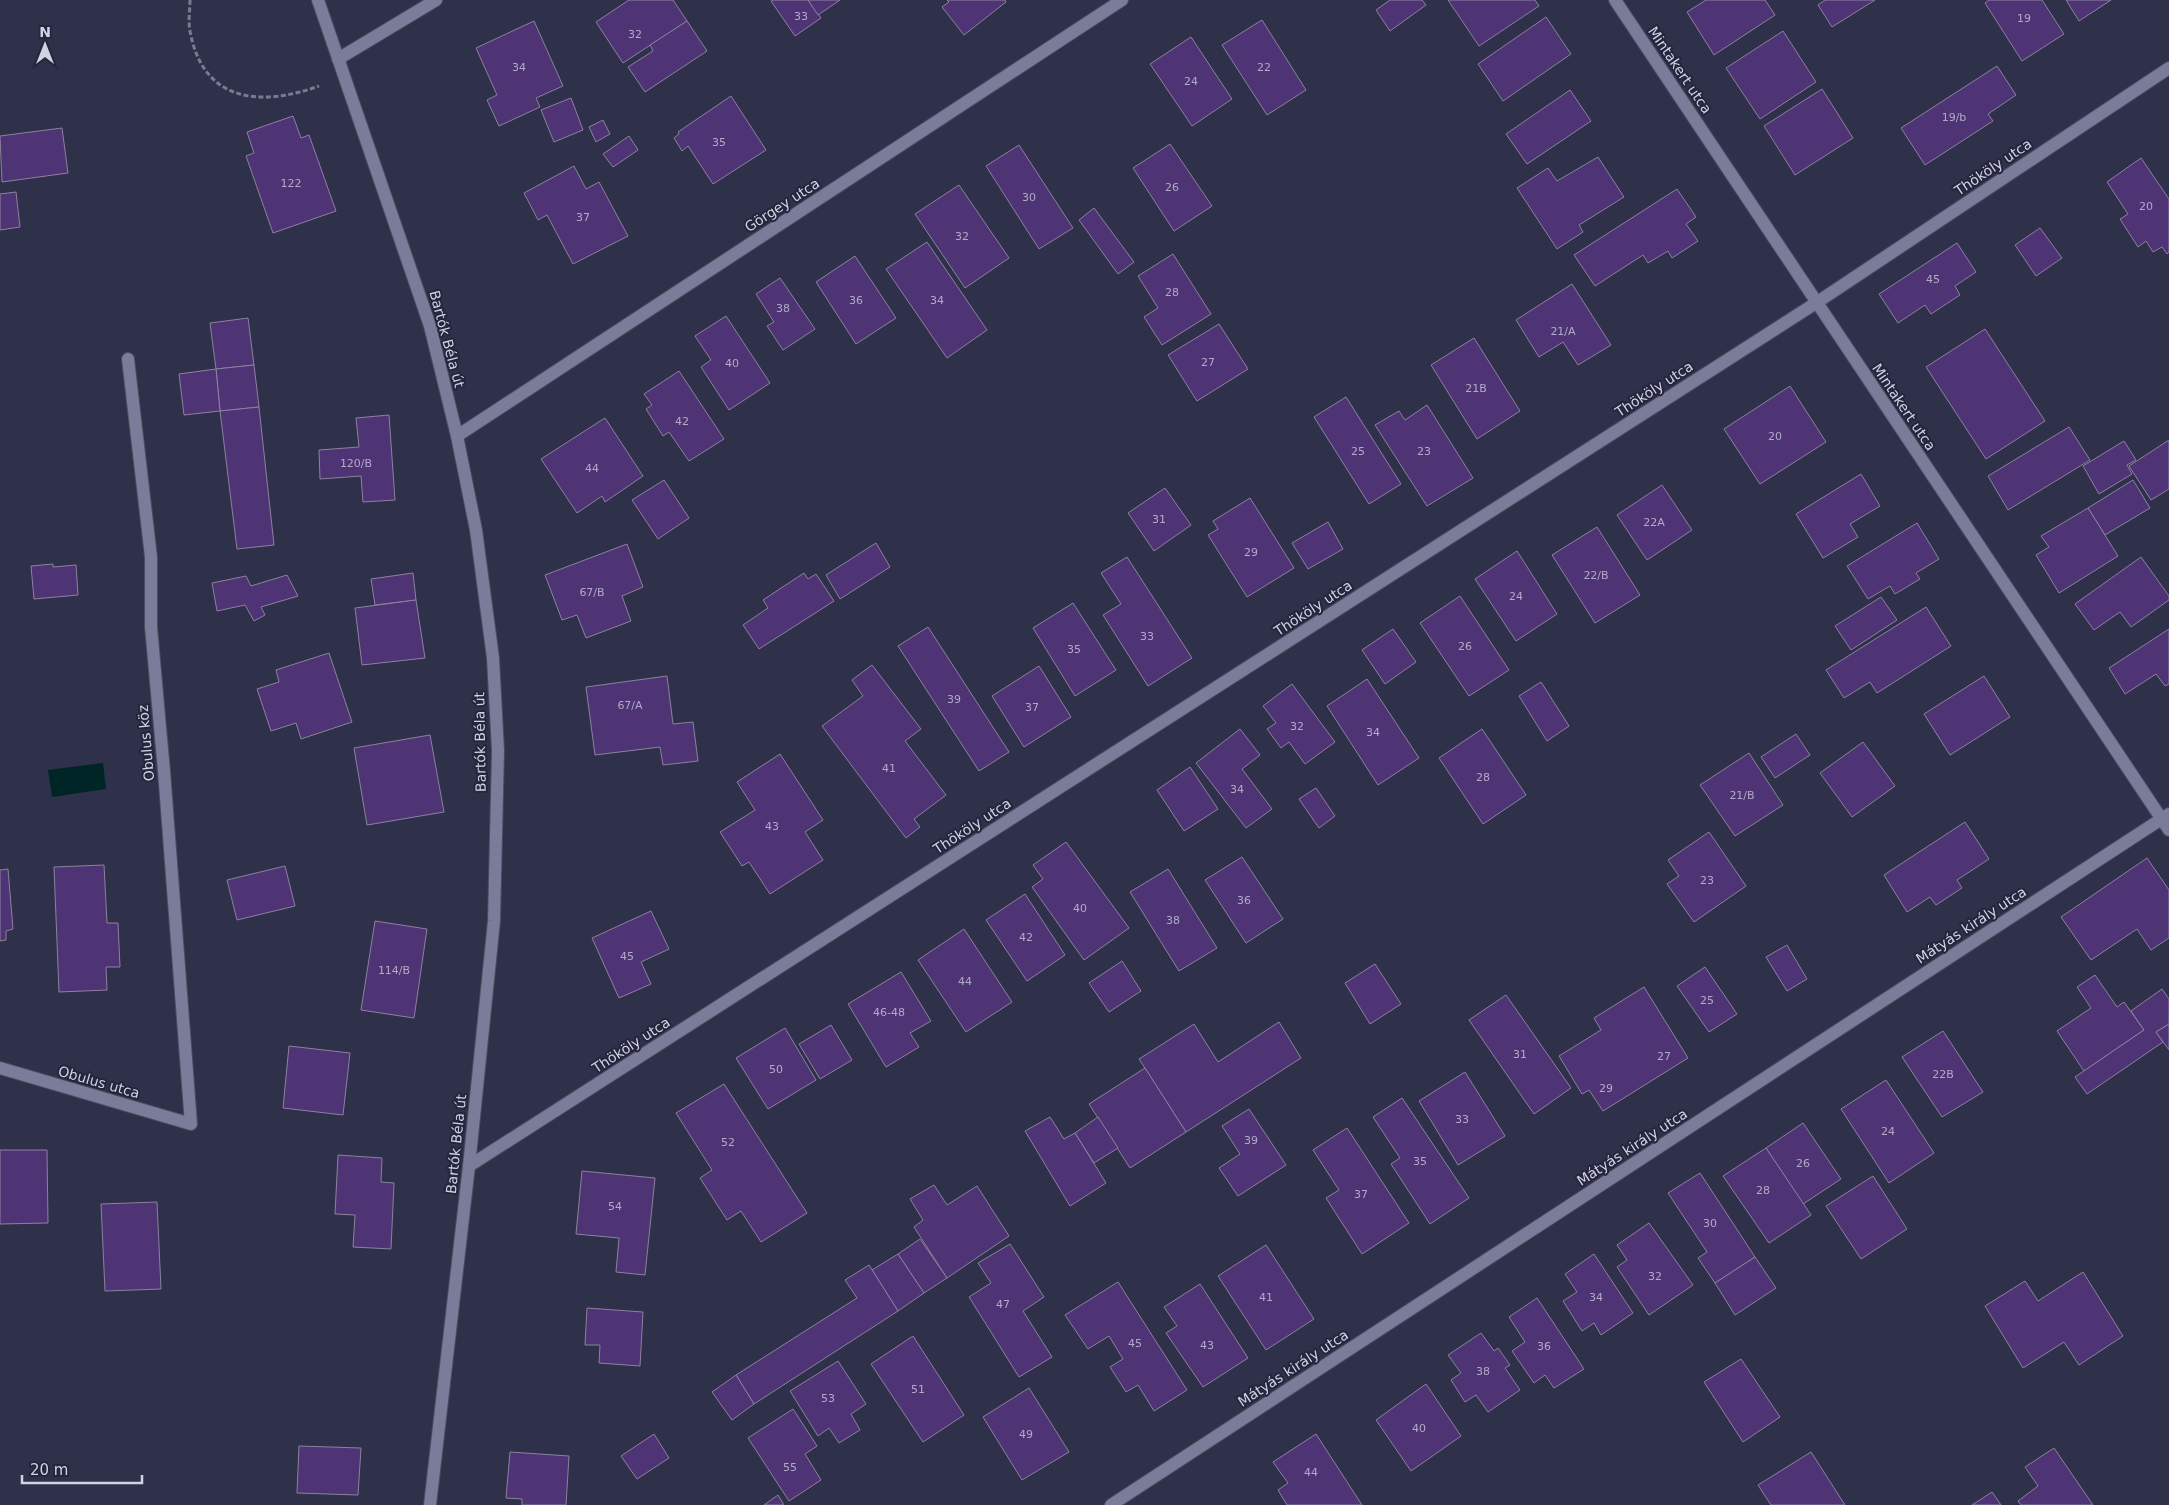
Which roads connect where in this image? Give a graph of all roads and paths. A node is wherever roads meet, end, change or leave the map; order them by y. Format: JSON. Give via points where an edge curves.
{"nodes":[{"id":1,"x":190,"y":0,"type":"edge"},
{"id":2,"x":318,"y":0,"type":"edge"},
{"id":3,"x":436,"y":0,"type":"edge"},
{"id":4,"x":1122,"y":0,"type":"edge"},
{"id":5,"x":1615,"y":0,"type":"edge"},
{"id":6,"x":338,"y":59,"type":"junction"},
{"id":7,"x":2169,"y":68,"type":"edge"},
{"id":8,"x":346,"y":76,"type":"junction"},
{"id":9,"x":1816,"y":303,"type":"junction"},
{"id":10,"x":128,"y":360,"type":"dead end"},
{"id":11,"x":458,"y":436,"type":"junction"},
{"id":12,"x":2165,"y":816,"type":"edge"},
{"id":13,"x":2169,"y":830,"type":"edge"},
{"id":14,"x":0,"y":1068,"type":"edge"},
{"id":15,"x":190,"y":1124,"type":"joint"},
{"id":16,"x":469,"y":1166,"type":"junction"},
{"id":17,"x":430,"y":1505,"type":"edge"},
{"id":18,"x":1111,"y":1505,"type":"edge"}],
"edges":[{"from":1,"to":8,"type":"path","via":[[190,29],[196,56],[211,79],[235,94],[267,96],[304,91]]},
{"from":2,"to":6,"type":"street","name":"Bartók Béla út"},
{"from":3,"to":6,"type":"street"},
{"from":4,"to":11,"type":"street","name":"Görgey utca"},
{"from":5,"to":9,"type":"street","name":"Mintakert utca"},
{"from":6,"to":8,"type":"street","name":"Bartók Béla út"},
{"from":7,"to":9,"type":"street","name":"Thököly utca"},
{"from":8,"to":11,"type":"street","name":"Bartók Béla út","via":[[430,326]]},
{"from":9,"to":12,"type":"street","name":"Mintakert utca"},
{"from":9,"to":16,"type":"street","name":"Thököly utca"},
{"from":10,"to":15,"type":"street","name":"Obulus köz","via":[[151,557],[151,626]]},
{"from":11,"to":16,"type":"street","name":"Bartók Béla út","via":[[476,530],[491,648],[498,751],[494,921]]},
{"from":12,"to":13,"type":"street","name":"Mintakert utca"},
{"from":12,"to":18,"type":"street","name":"Mátyás király utca"},
{"from":14,"to":15,"type":"street","name":"Obulus utca"},
{"from":16,"to":17,"type":"street","name":"Bartók Béla út"}]}
